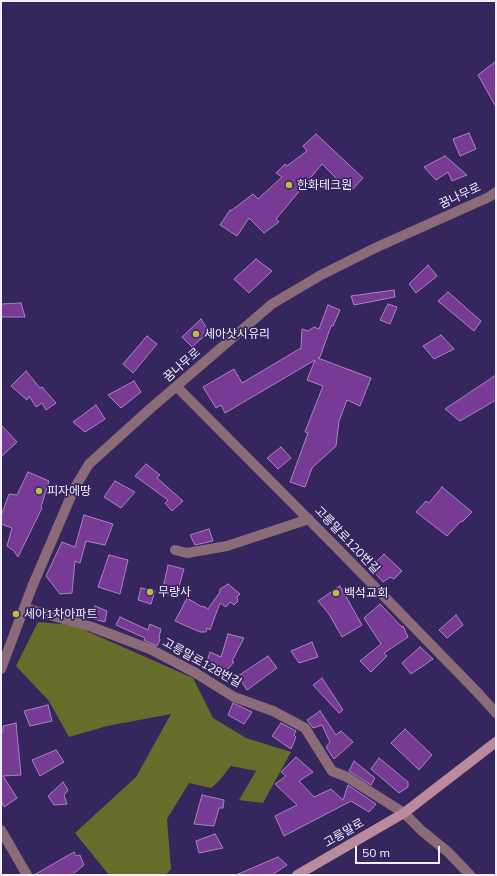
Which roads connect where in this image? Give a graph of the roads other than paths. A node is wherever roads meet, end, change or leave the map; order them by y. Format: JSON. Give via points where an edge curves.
{"nodes":[{"id":1,"x":496,"y":192,"type":"edge"},
{"id":2,"x":177,"y":386,"type":"junction"},
{"id":3,"x":309,"y":519,"type":"junction"},
{"id":4,"x":175,"y":550,"type":"dead end"},
{"id":5,"x":25,"y":608,"type":"junction"},
{"id":6,"x":1,"y":669,"type":"edge"},
{"id":7,"x":496,"y":713,"type":"edge"},
{"id":8,"x":496,"y":742,"type":"edge"},
{"id":9,"x":404,"y":812,"type":"junction"},
{"id":10,"x":1,"y":830,"type":"edge"},
{"id":11,"x":27,"y":875,"type":"edge"},
{"id":12,"x":297,"y":875,"type":"edge"},
{"id":13,"x":470,"y":875,"type":"edge"}],
"edges":[{"from":1,"to":2,"type":"street","name":"꿈나무로","via":[[321,275],[272,304]]},
{"from":2,"to":3,"type":"street","name":"고릉말로120번길"},
{"from":2,"to":5,"type":"street","name":"꿈나무로","via":[[89,464],[74,489]]},
{"from":3,"to":4,"type":"street","via":[[227,546],[186,553]]},
{"from":3,"to":7,"type":"street","name":"고릉말로120번길"},
{"from":5,"to":6,"type":"street","name":"꿈나무로"},
{"from":5,"to":9,"type":"street","name":"고릉말로128번길","via":[[150,649],[234,697],[273,711],[305,728],[332,771],[347,777]]},
{"from":8,"to":9,"type":"street","name":"고릉말로"},
{"from":9,"to":12,"type":"street","name":"고릉말로"},
{"from":9,"to":13,"type":"street"},
{"from":10,"to":11,"type":"street"}]}
